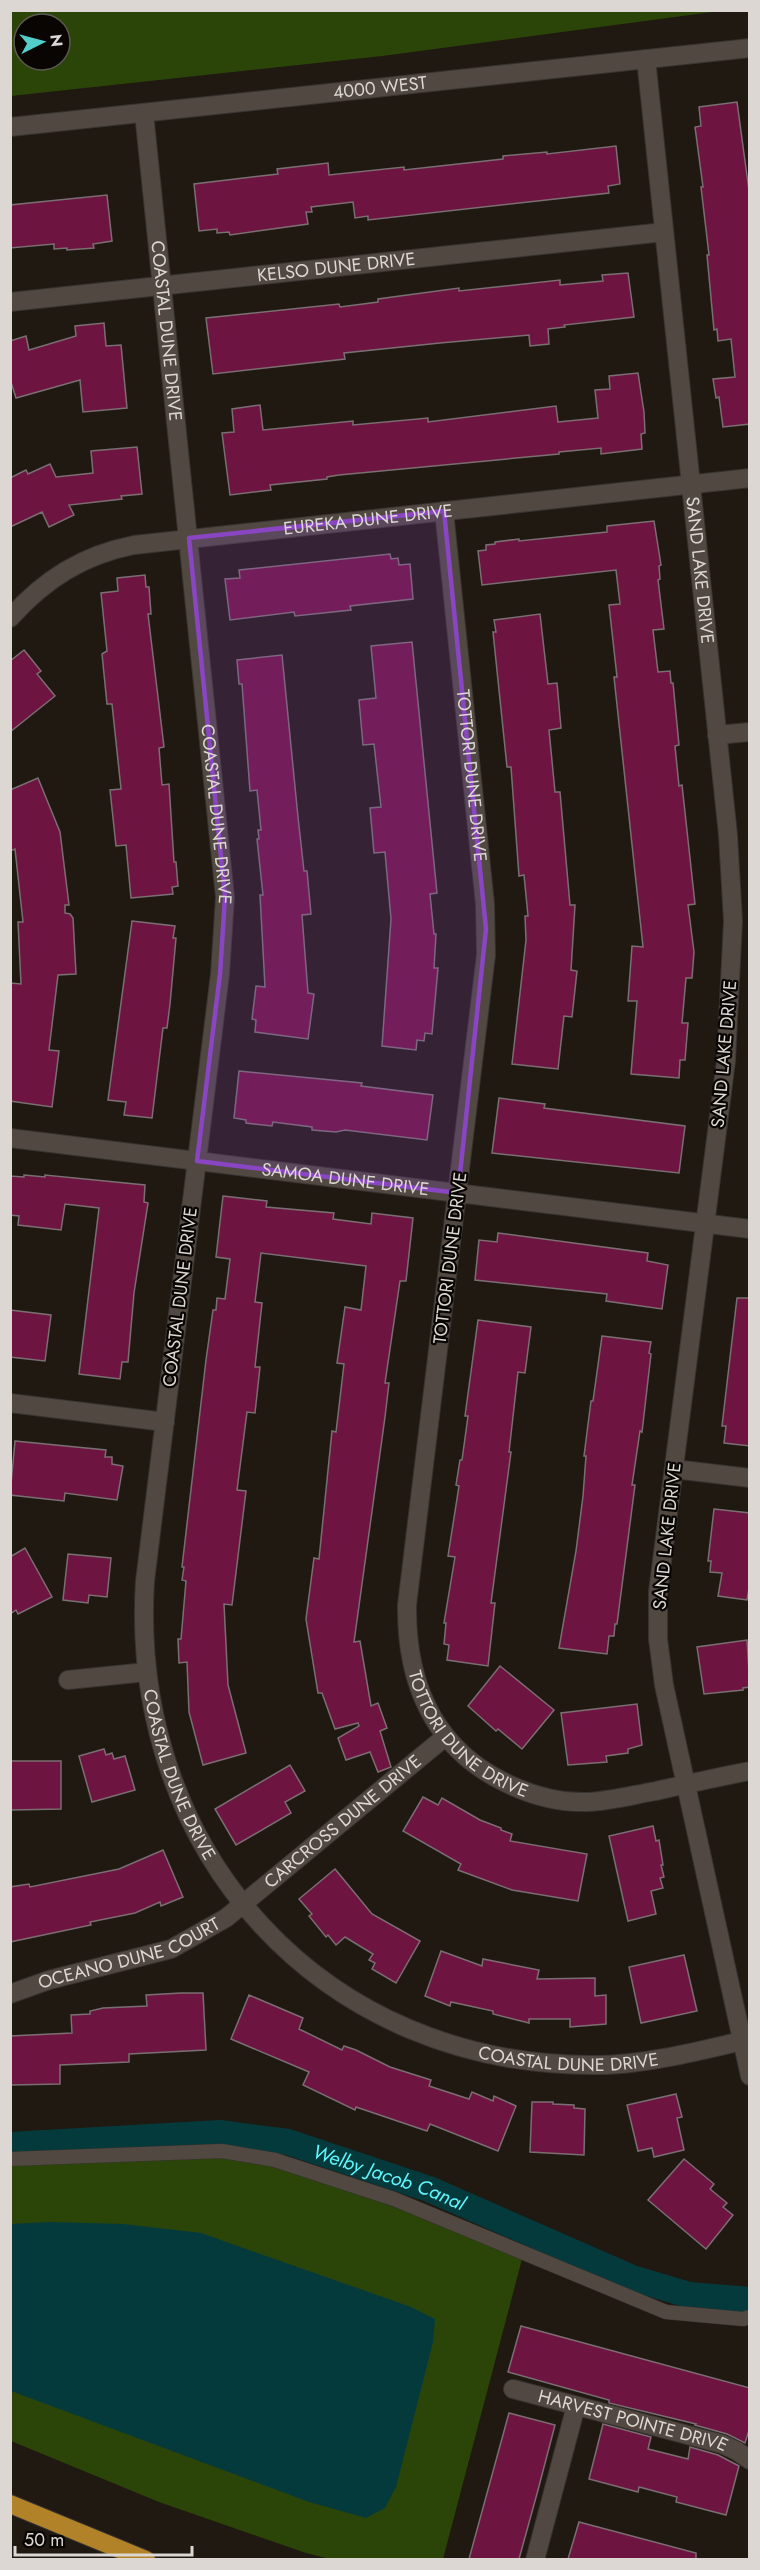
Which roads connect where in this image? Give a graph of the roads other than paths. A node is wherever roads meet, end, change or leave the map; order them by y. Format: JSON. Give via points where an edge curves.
{"nodes":[{"id":1,"x":750,"y":48,"type":"edge"},
{"id":2,"x":646,"y":59,"type":"junction"},
{"id":3,"x":144,"y":113,"type":"junction"},
{"id":4,"x":10,"y":127,"type":"edge"},
{"id":5,"x":664,"y":232,"type":"junction"},
{"id":6,"x":163,"y":285,"type":"junction"},
{"id":7,"x":10,"y":302,"type":"edge"},
{"id":8,"x":750,"y":478,"type":"edge"},
{"id":9,"x":691,"y":484,"type":"junction"},
{"id":10,"x":444,"y":511,"type":"junction"},
{"id":11,"x":189,"y":538,"type":"junction"},
{"id":12,"x":10,"y":618,"type":"edge"},
{"id":13,"x":750,"y":732,"type":"edge"},
{"id":14,"x":717,"y":735,"type":"junction"},
{"id":15,"x":741,"y":978,"type":"edge"},
{"id":16,"x":10,"y":1138,"type":"edge"},
{"id":17,"x":196,"y":1161,"type":"junction"},
{"id":18,"x":458,"y":1193,"type":"junction"},
{"id":19,"x":705,"y":1224,"type":"junction"},
{"id":20,"x":750,"y":1229,"type":"edge"},
{"id":21,"x":10,"y":1403,"type":"edge"},
{"id":22,"x":165,"y":1422,"type":"junction"},
{"id":23,"x":674,"y":1469,"type":"junction"},
{"id":24,"x":750,"y":1478,"type":"edge"},
{"id":25,"x":146,"y":1672,"type":"junction"},
{"id":26,"x":68,"y":1680,"type":"dead end"},
{"id":27,"x":445,"y":1737,"type":"junction"},
{"id":28,"x":750,"y":1771,"type":"edge"},
{"id":29,"x":685,"y":1784,"type":"junction"},
{"id":30,"x":242,"y":1905,"type":"junction"},
{"id":31,"x":10,"y":1994,"type":"edge"},
{"id":32,"x":746,"y":2040,"type":"edge"},
{"id":33,"x":750,"y":2076,"type":"edge"},
{"id":34,"x":10,"y":2159,"type":"edge"},
{"id":35,"x":750,"y":2317,"type":"edge"},
{"id":36,"x":513,"y":2389,"type":"dead end"},
{"id":37,"x":576,"y":2406,"type":"junction"},
{"id":38,"x":750,"y":2460,"type":"edge"},
{"id":39,"x":10,"y":2504,"type":"edge"},
{"id":40,"x":146,"y":2559,"type":"edge"},
{"id":41,"x":535,"y":2559,"type":"edge"}],
"edges":[{"from":1,"to":2,"type":"street","name":"4000 WEST"},
{"from":2,"to":3,"type":"street","name":"4000 WEST"},
{"from":2,"to":5,"type":"street","name":"SAND LAKE DRIVE"},
{"from":3,"to":4,"type":"street","name":"4000 WEST"},
{"from":3,"to":6,"type":"street","name":"COASTAL DUNE DRIVE"},
{"from":5,"to":6,"type":"street","name":"KELSO DUNE DRIVE"},
{"from":5,"to":9,"type":"street","name":"SAND LAKE DRIVE"},
{"from":6,"to":7,"type":"street","name":"KELSO DUNE DRIVE"},
{"from":6,"to":11,"type":"street","name":"COASTAL DUNE DRIVE"},
{"from":8,"to":9,"type":"street","name":"EUREKA DUNE DRIVE"},
{"from":9,"to":10,"type":"street","name":"EUREKA DUNE DRIVE"},
{"from":9,"to":14,"type":"street","name":"SAND LAKE DRIVE"},
{"from":10,"to":11,"type":"street","name":"EUREKA DUNE DRIVE"},
{"from":10,"to":18,"type":"street","name":"TOTTORI DUNE DRIVE","via":[[486,929],[484,981]]},
{"from":11,"to":12,"type":"street","name":"EUREKA DUNE DRIVE","via":[[134,544],[92,556],[53,577]]},
{"from":11,"to":17,"type":"street","name":"COASTAL DUNE DRIVE","via":[[225,897],[220,974]]},
{"from":13,"to":14,"type":"street"},
{"from":14,"to":15,"type":"street","name":"SAND LAKE DRIVE"},
{"from":15,"to":19,"type":"street","name":"SAND LAKE DRIVE"},
{"from":16,"to":17,"type":"street","name":"SAMOA DUNE DRIVE"},
{"from":17,"to":18,"type":"street","name":"SAMOA DUNE DRIVE"},
{"from":17,"to":22,"type":"street","name":"COASTAL DUNE DRIVE"},
{"from":18,"to":19,"type":"street","name":"SAMOA DUNE DRIVE"},
{"from":18,"to":27,"type":"street","name":"TOTTORI DUNE DRIVE","via":[[407,1605],[409,1652],[415,1675],[432,1718]]},
{"from":19,"to":20,"type":"street","name":"SAMOA DUNE DRIVE"},
{"from":19,"to":23,"type":"street","name":"SAND LAKE DRIVE"},
{"from":21,"to":22,"type":"street"},
{"from":22,"to":25,"type":"street","name":"COASTAL DUNE DRIVE","via":[[145,1581]]},
{"from":23,"to":24,"type":"street"},
{"from":23,"to":29,"type":"street","name":"SAND LAKE DRIVE","via":[[658,1592],[658,1639],[663,1685]]},
{"from":25,"to":26,"type":"street"},
{"from":25,"to":30,"type":"street","name":"COASTAL DUNE DRIVE","via":[[152,1711],[174,1786],[210,1857]]},
{"from":27,"to":29,"type":"street","name":"TOTTORI DUNE DRIVE","via":[[480,1768],[543,1797],[605,1801]]},
{"from":27,"to":30,"type":"street","name":"CARCROSS DUNE DRIVE"},
{"from":28,"to":29,"type":"street","name":"TOTTORI DUNE DRIVE"},
{"from":29,"to":32,"type":"street","name":"SAND LAKE DRIVE"},
{"from":30,"to":31,"type":"street","name":"OCEANO DUNE COURT","via":[[207,1931],[171,1949]]},
{"from":30,"to":32,"type":"street","name":"COASTAL DUNE DRIVE","via":[[317,1978],[367,2009],[420,2034],[476,2051],[536,2062],[599,2066]]},
{"from":32,"to":33,"type":"street","name":"SAND LAKE DRIVE"},
{"from":34,"to":35,"type":"lane","via":[[222,2151],[275,2160],[394,2199],[666,2312]]},
{"from":36,"to":37,"type":"street","name":"HARVEST POINTE DRIVE"},
{"from":37,"to":38,"type":"street","name":"HARVEST POINTE DRIVE","via":[[722,2444]]},
{"from":37,"to":41,"type":"street"},
{"from":39,"to":40,"type":"highway"}]}
